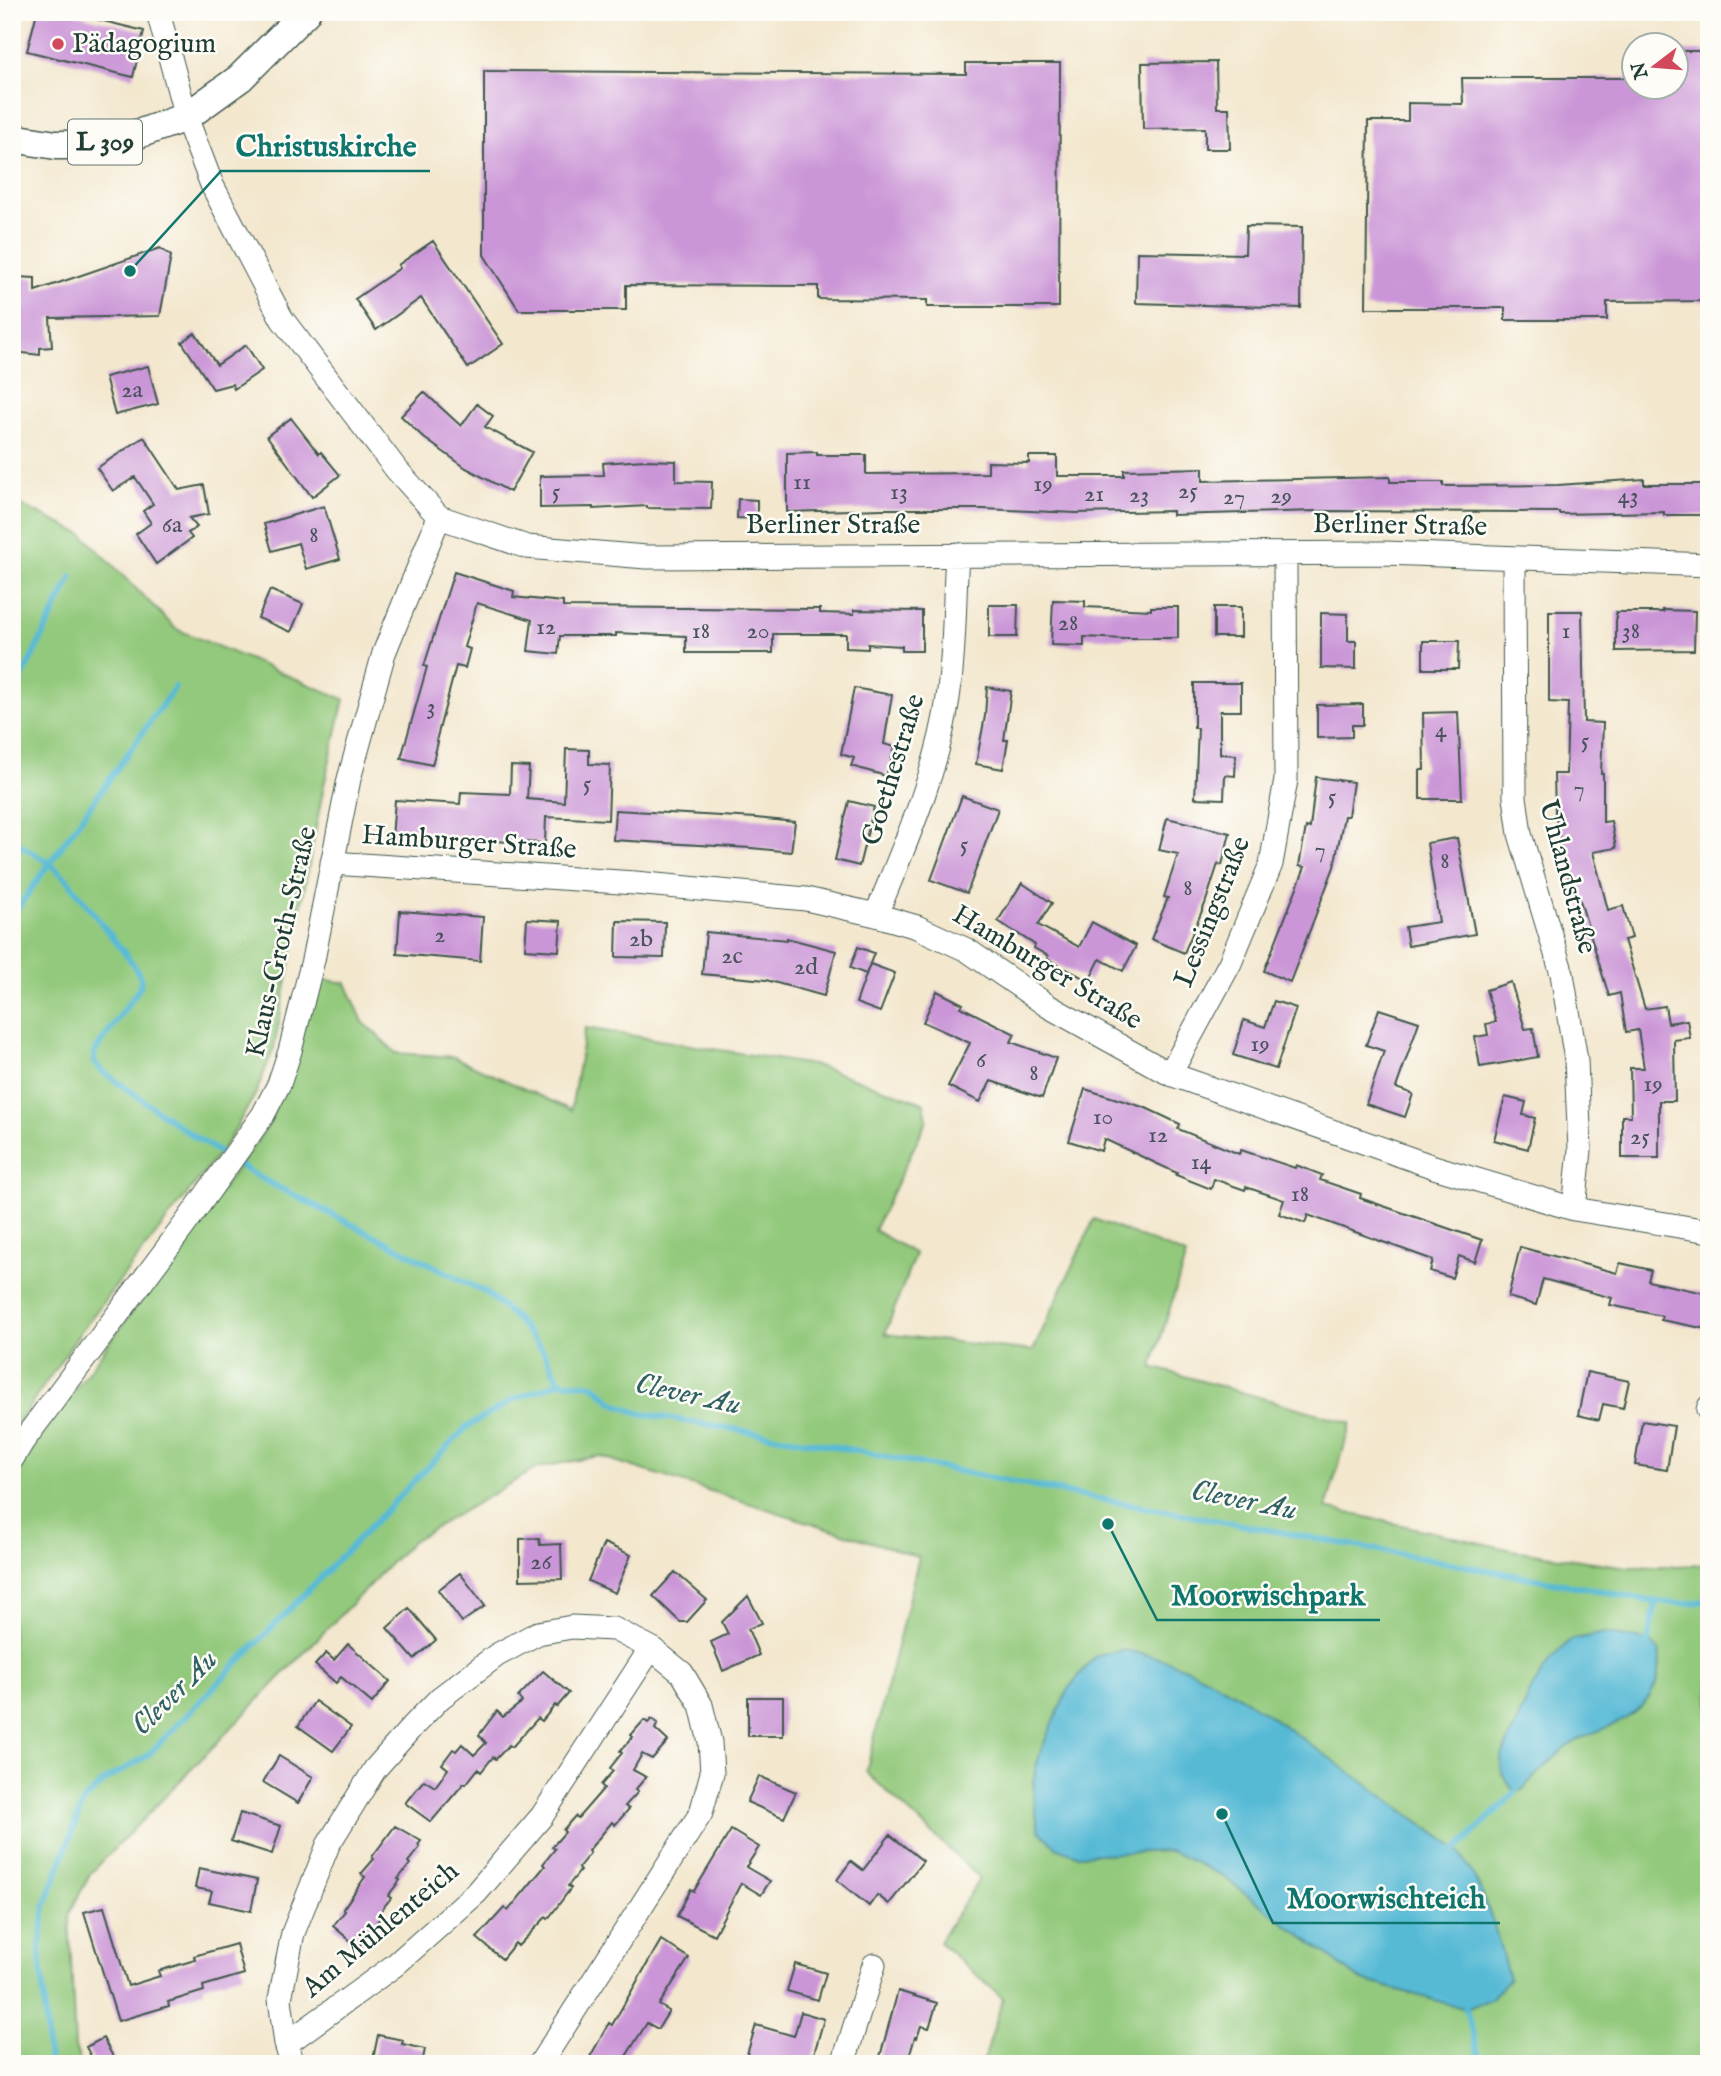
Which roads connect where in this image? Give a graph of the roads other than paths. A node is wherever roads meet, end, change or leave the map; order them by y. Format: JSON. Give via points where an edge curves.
{"nodes":[{"id":1,"x":158,"y":12,"type":"edge"},
{"id":2,"x":306,"y":12,"type":"edge"},
{"id":3,"x":186,"y":117,"type":"junction"},
{"id":4,"x":12,"y":138,"type":"edge"},
{"id":5,"x":439,"y":517,"type":"junction"},
{"id":6,"x":957,"y":554,"type":"junction"},
{"id":7,"x":1285,"y":554,"type":"junction"},
{"id":8,"x":1514,"y":559,"type":"junction"},
{"id":9,"x":1709,"y":565,"type":"edge"},
{"id":10,"x":332,"y":863,"type":"junction"},
{"id":11,"x":876,"y":915,"type":"junction"},
{"id":12,"x":1170,"y":1074,"type":"junction"},
{"id":13,"x":1574,"y":1209,"type":"junction"},
{"id":14,"x":1709,"y":1231,"type":"edge"},
{"id":15,"x":16,"y":1444,"type":"edge"},
{"id":16,"x":651,"y":1648,"type":"junction"},
{"id":17,"x":874,"y":1965,"type":"dead end"},
{"id":18,"x":289,"y":2054,"type":"edge"},
{"id":19,"x":540,"y":2064,"type":"edge"},
{"id":20,"x":843,"y":2064,"type":"edge"}],
"edges":[{"from":1,"to":3,"type":"street","name":"Berliner Straße"},
{"from":2,"to":3,"type":"main road","number":"L 309","via":[[240,78]]},
{"from":3,"to":4,"type":"main road","number":"L 309","via":[[95,145]]},
{"from":3,"to":5,"type":"street","name":"Berliner Straße","via":[[212,185],[282,318],[396,469]]},
{"from":5,"to":6,"type":"street","name":"Berliner Straße","via":[[527,547],[646,557]]},
{"from":5,"to":10,"type":"street","name":"Klaus-Groth-Straße","via":[[384,653],[349,779]]},
{"from":6,"to":7,"type":"street","name":"Berliner Straße"},
{"from":6,"to":11,"type":"street","name":"Goethestraße","via":[[948,698],[927,782]]},
{"from":7,"to":8,"type":"street","name":"Berliner Straße"},
{"from":7,"to":12,"type":"street","name":"Lessingstraße","via":[[1286,780],[1272,864],[1230,963]]},
{"from":8,"to":9,"type":"street","name":"Berliner Straße"},
{"from":8,"to":13,"type":"street","name":"Uhlandstraße","via":[[1515,797],[1520,834],[1562,974],[1576,1060],[1580,1150]]},
{"from":10,"to":11,"type":"street","name":"Hamburger Straße","via":[[806,899]]},
{"from":10,"to":15,"type":"street","name":"Klaus-Groth-Straße","via":[[290,1051],[263,1115]]},
{"from":11,"to":12,"type":"street","name":"Hamburger Straße","via":[[917,927],[967,950],[1048,1006]]},
{"from":12,"to":13,"type":"street","name":"Hamburger Straße","via":[[1434,1167]]},
{"from":13,"to":14,"type":"street","name":"Hamburger Straße"},
{"from":16,"to":18,"type":"street","name":"Am Mühlenteich","via":[[542,1816],[476,1893]]},
{"from":16,"to":18,"type":"street","name":"Am Mühlenteich","via":[[614,1629],[572,1627],[538,1633],[488,1662],[440,1698],[411,1728],[375,1769],[328,1845],[293,1933],[280,1999]]},
{"from":16,"to":19,"type":"street","name":"Am Mühlenteich","via":[[682,1673],[701,1705],[712,1773],[701,1813]]},
{"from":17,"to":20,"type":"street"}]}
